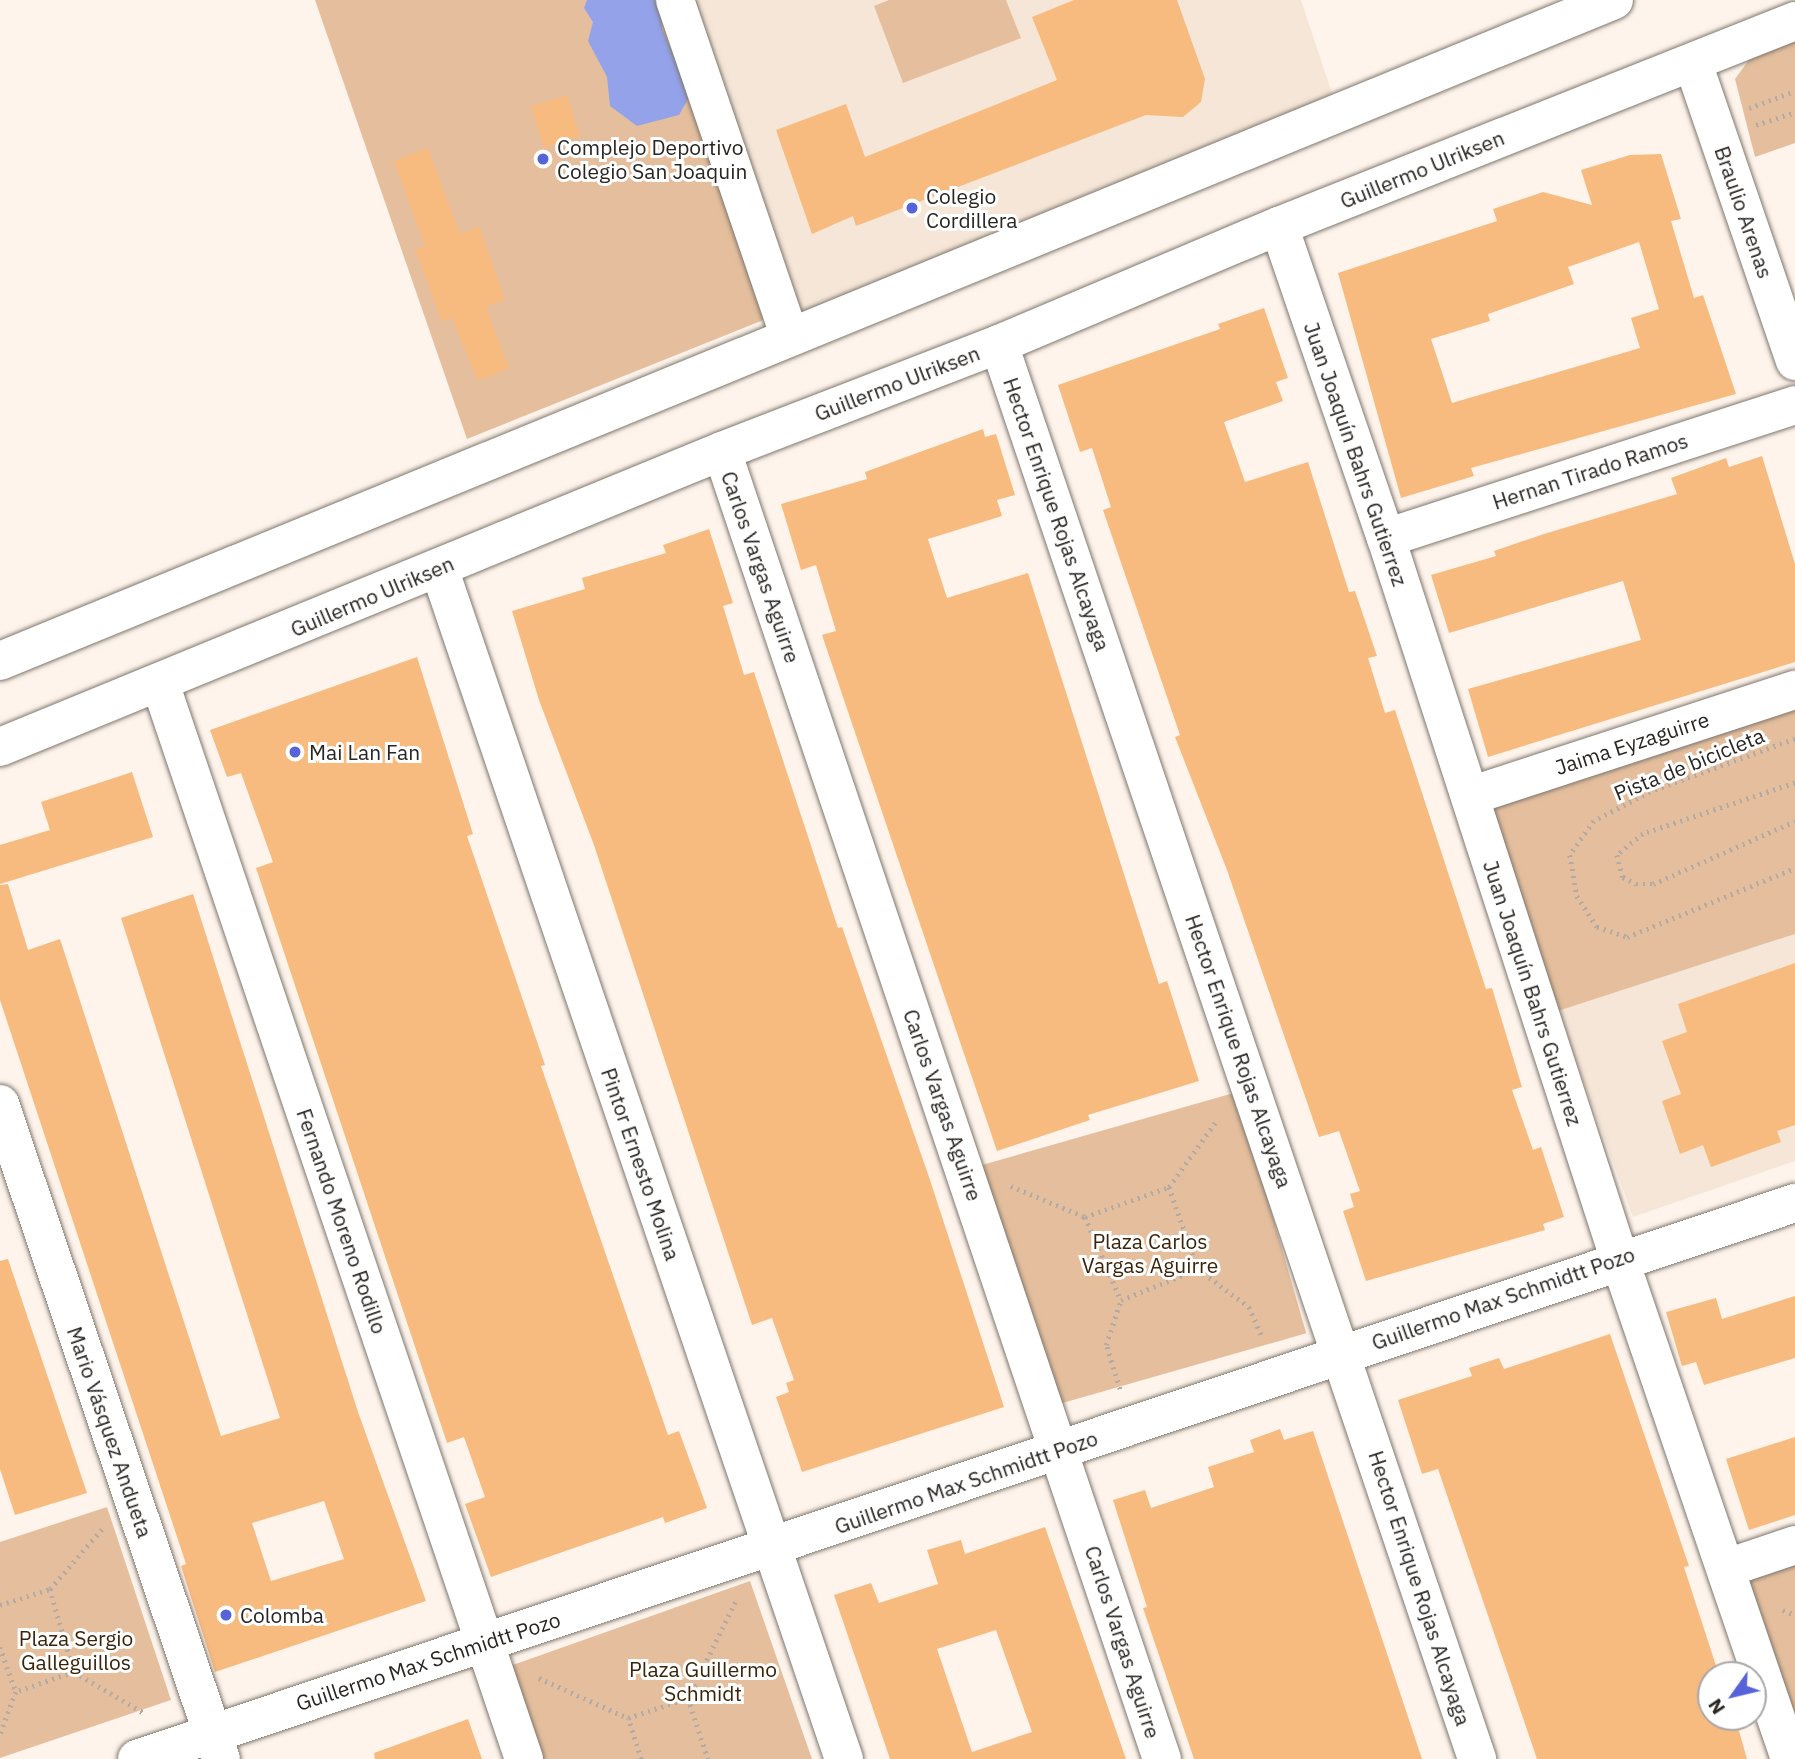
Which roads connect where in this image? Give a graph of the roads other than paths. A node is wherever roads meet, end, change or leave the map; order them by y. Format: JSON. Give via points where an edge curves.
{"nodes":[{"id":1,"x":675,"y":0,"type":"edge"},
{"id":2,"x":1614,"y":0,"type":"edge"},
{"id":3,"x":1795,"y":21,"type":"edge"},
{"id":4,"x":1693,"y":63,"type":"junction"},
{"id":5,"x":1279,"y":226,"type":"junction"},
{"id":6,"x":790,"y":337,"type":"junction"},
{"id":7,"x":999,"y":344,"type":"junction"},
{"id":8,"x":1795,"y":361,"type":"edge"},
{"id":9,"x":1795,"y":405,"type":"edge"},
{"id":10,"x":722,"y":451,"type":"junction"},
{"id":11,"x":1386,"y":538,"type":"junction"},
{"id":12,"x":439,"y":568,"type":"junction"},
{"id":13,"x":0,"y":662,"type":"edge"},
{"id":14,"x":160,"y":683,"type":"junction"},
{"id":15,"x":1795,"y":690,"type":"edge"},
{"id":16,"x":0,"y":747,"type":"edge"},
{"id":17,"x":1470,"y":796,"type":"junction"},
{"id":18,"x":0,"y":1104,"type":"edge"},
{"id":19,"x":1795,"y":1203,"type":"edge"},
{"id":20,"x":1619,"y":1258,"type":"junction"},
{"id":21,"x":1342,"y":1353,"type":"junction"},
{"id":22,"x":1060,"y":1451,"type":"junction"},
{"id":23,"x":1795,"y":1545,"type":"edge"},
{"id":24,"x":771,"y":1548,"type":"junction"},
{"id":25,"x":1727,"y":1568,"type":"junction"},
{"id":26,"x":485,"y":1642,"type":"junction"},
{"id":27,"x":208,"y":1744,"type":"edge"},
{"id":28,"x":136,"y":1759,"type":"edge"},
{"id":29,"x":524,"y":1759,"type":"edge"},
{"id":30,"x":844,"y":1759,"type":"edge"},
{"id":31,"x":1162,"y":1759,"type":"edge"},
{"id":32,"x":1477,"y":1759,"type":"edge"},
{"id":33,"x":1790,"y":1759,"type":"edge"}],
"edges":[{"from":1,"to":6,"type":"street"},
{"from":2,"to":6,"type":"street"},
{"from":3,"to":4,"type":"street","name":"Guillermo Ulriksen"},
{"from":4,"to":5,"type":"street","name":"Guillermo Ulriksen"},
{"from":4,"to":8,"type":"street","name":"Braulio Arenas"},
{"from":5,"to":7,"type":"street","name":"Guillermo Ulriksen"},
{"from":5,"to":11,"type":"street","name":"Juan Joaquín Bahrs Gutierrez"},
{"from":6,"to":13,"type":"street"},
{"from":7,"to":10,"type":"street","name":"Guillermo Ulriksen"},
{"from":7,"to":21,"type":"street","name":"Hector Enrique Rojas Alcayaga"},
{"from":9,"to":11,"type":"street","name":"Hernan Tirado Ramos"},
{"from":10,"to":12,"type":"street","name":"Guillermo Ulriksen"},
{"from":10,"to":22,"type":"street","name":"Carlos Vargas Aguirre"},
{"from":11,"to":17,"type":"street","name":"Juan Joaquín Bahrs Gutierrez"},
{"from":12,"to":14,"type":"street","name":"Guillermo Ulriksen"},
{"from":12,"to":24,"type":"street","name":"Pintor Ernesto Molina"},
{"from":14,"to":16,"type":"street","name":"Guillermo Ulriksen"},
{"from":14,"to":26,"type":"street","name":"Fernando Moreno Rodillo"},
{"from":15,"to":17,"type":"street","name":"Jaima Eyzaguirre"},
{"from":17,"to":20,"type":"street","name":"Juan Joaquín Bahrs Gutierrez"},
{"from":18,"to":27,"type":"street","name":"Mario Vásquez Andueta","via":[[132,1496]]},
{"from":19,"to":20,"type":"street","name":"Guillermo Max Schmidtt Pozo"},
{"from":20,"to":21,"type":"street","name":"Guillermo Max Schmidtt Pozo"},
{"from":20,"to":25,"type":"street","name":"Juan Joaquín Bahrs Gutierrez"},
{"from":21,"to":22,"type":"street","name":"Guillermo Max Schmidtt Pozo"},
{"from":21,"to":32,"type":"street","name":"Hector Enrique Rojas Alcayaga"},
{"from":22,"to":24,"type":"street","name":"Guillermo Max Schmidtt Pozo"},
{"from":22,"to":31,"type":"street","name":"Carlos Vargas Aguirre"},
{"from":23,"to":25,"type":"street"},
{"from":24,"to":26,"type":"street","name":"Guillermo Max Schmidtt Pozo"},
{"from":24,"to":30,"type":"street","name":"Pintor Ernesto Molina"},
{"from":25,"to":33,"type":"street","name":"Juan Joaquín Bahrs Gutierrez"},
{"from":26,"to":27,"type":"street","name":"Guillermo Max Schmidtt Pozo"},
{"from":26,"to":29,"type":"street","name":"Fernando Moreno Rodillo"},
{"from":27,"to":28,"type":"street","name":"Guillermo Max Schmidtt Pozo"}]}
